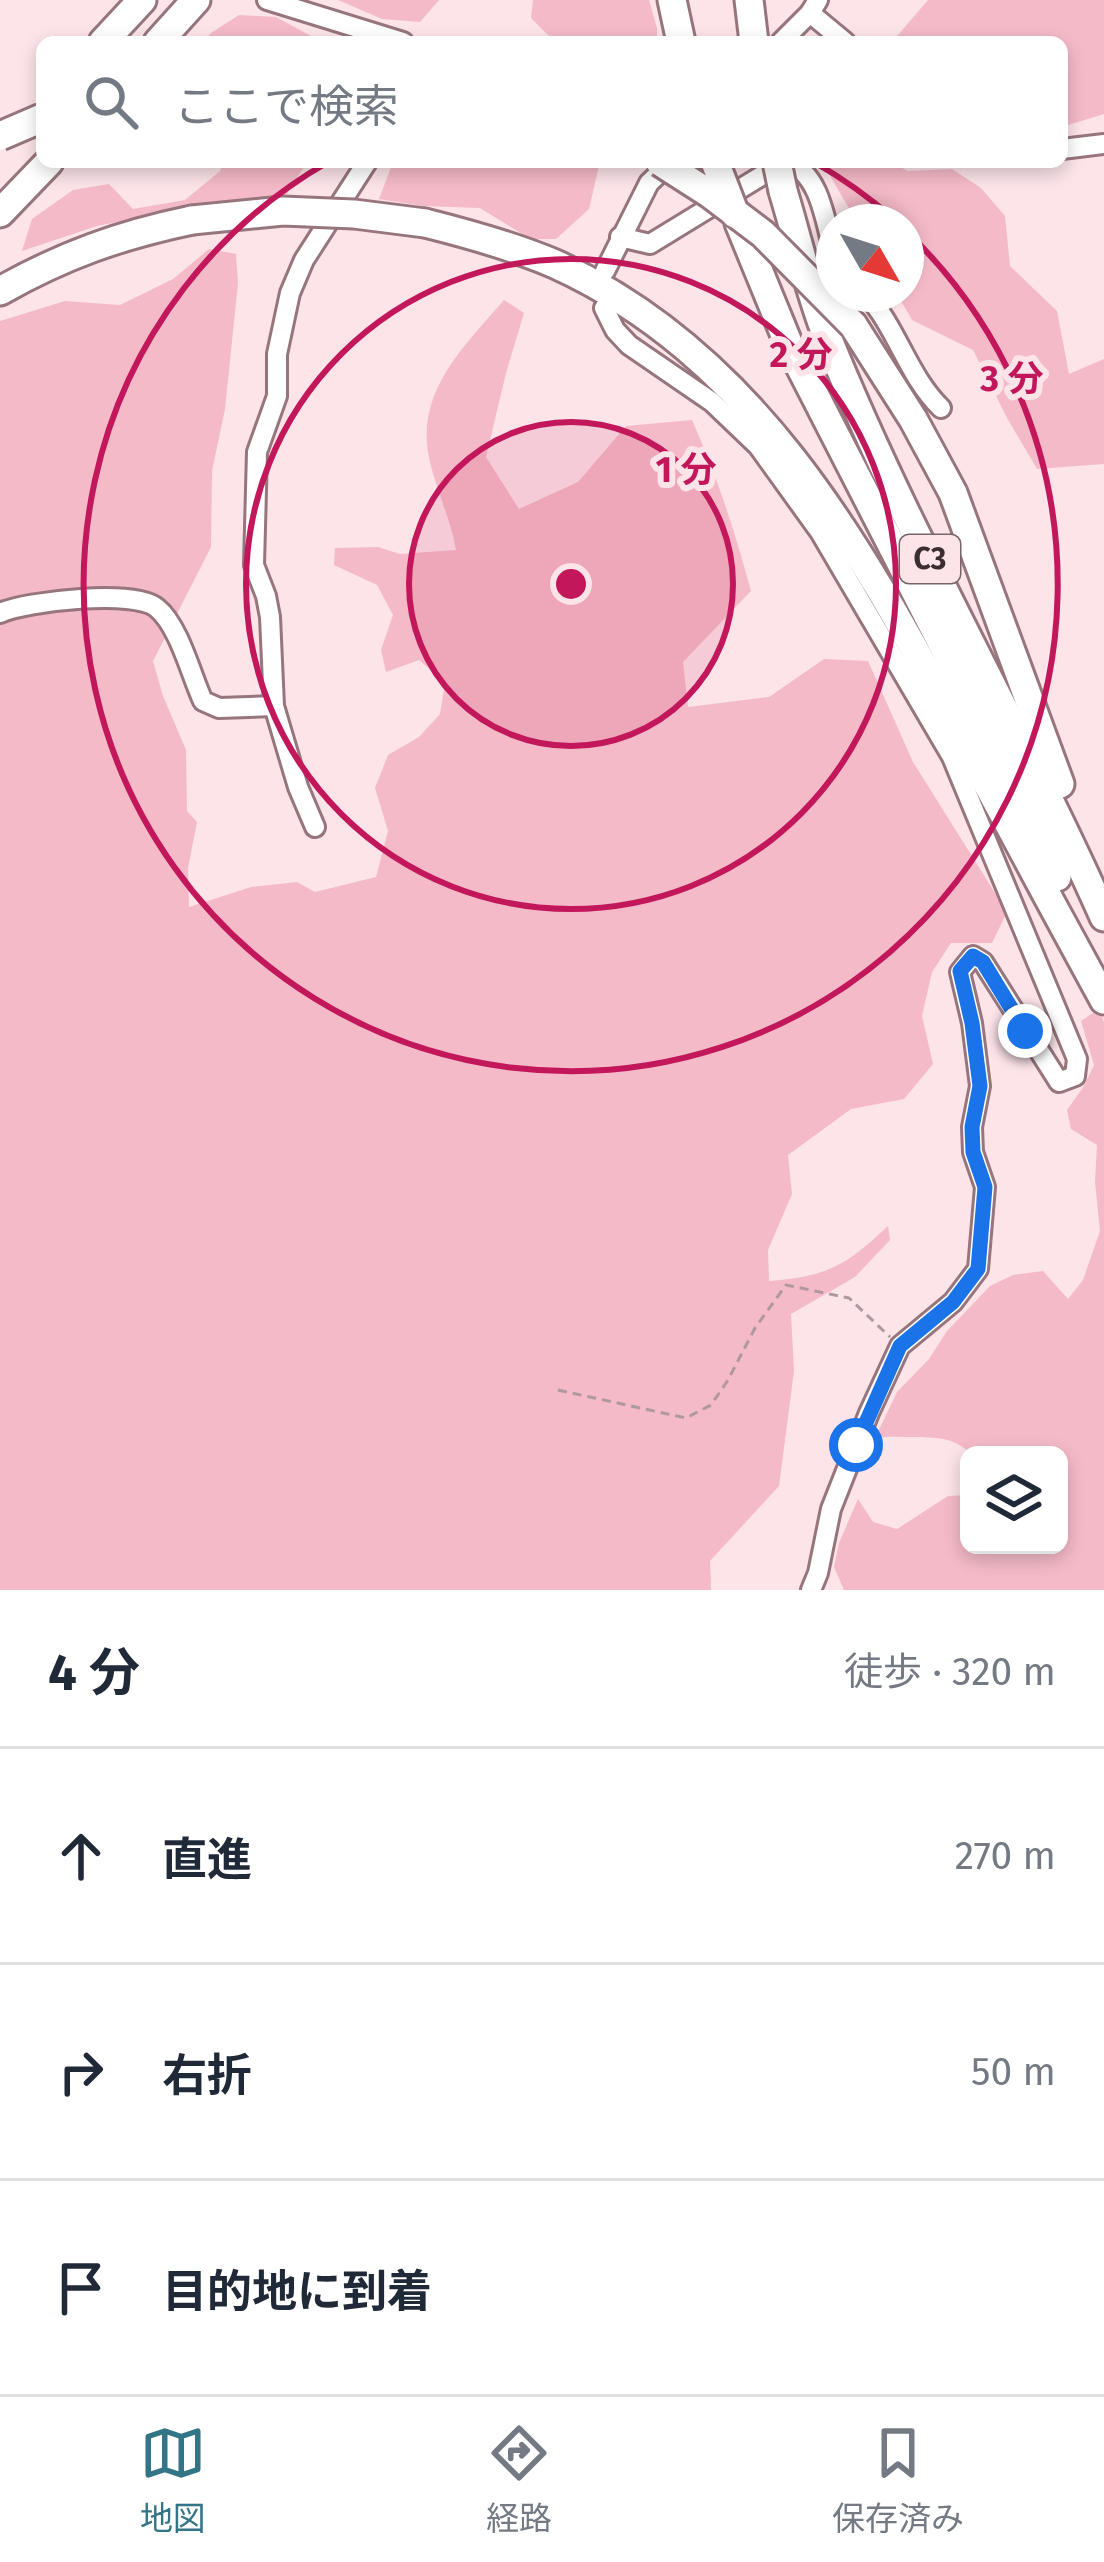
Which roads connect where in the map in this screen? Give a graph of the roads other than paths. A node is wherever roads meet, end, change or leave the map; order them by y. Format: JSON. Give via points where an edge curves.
{"nodes":[{"id":1,"x":142,"y":0,"type":"edge"},
{"id":2,"x":196,"y":0,"type":"edge"},
{"id":3,"x":267,"y":0,"type":"edge"},
{"id":4,"x":672,"y":0,"type":"edge"},
{"id":5,"x":749,"y":0,"type":"edge"},
{"id":6,"x":814,"y":7,"type":"edge"},
{"id":7,"x":109,"y":36,"type":"edge"},
{"id":8,"x":163,"y":36,"type":"edge"},
{"id":9,"x":384,"y":36,"type":"edge"},
{"id":10,"x":680,"y":36,"type":"edge"},
{"id":11,"x":753,"y":36,"type":"edge"},
{"id":12,"x":787,"y":36,"type":"edge"},
{"id":13,"x":839,"y":36,"type":"edge"},
{"id":14,"x":36,"y":114,"type":"edge"},
{"id":15,"x":36,"y":122,"type":"edge"},
{"id":16,"x":1104,"y":144,"type":"edge"},
{"id":17,"x":2,"y":146,"type":"edge"},
{"id":18,"x":1068,"y":148,"type":"edge"},
{"id":19,"x":363,"y":168,"type":"edge"},
{"id":20,"x":665,"y":168,"type":"edge"},
{"id":21,"x":669,"y":168,"type":"edge"},
{"id":22,"x":717,"y":168,"type":"edge"},
{"id":23,"x":773,"y":168,"type":"edge"},
{"id":24,"x":783,"y":168,"type":"edge"},
{"id":25,"x":803,"y":168,"type":"edge"},
{"id":26,"x":43,"y":169,"type":"edge"},
{"id":27,"x":819,"y":204,"type":"edge"},
{"id":28,"x":0,"y":213,"type":"edge"},
{"id":29,"x":620,"y":237,"type":"junction"},
{"id":30,"x":604,"y":271,"type":"dead end"},
{"id":31,"x":0,"y":291,"type":"edge"},
{"id":32,"x":604,"y":308,"type":"dead end"},
{"id":33,"x":879,"y":312,"type":"edge"},
{"id":34,"x":941,"y":408,"type":"dead end"},
{"id":35,"x":0,"y":613,"type":"edge"},
{"id":36,"x":274,"y":706,"type":"junction"},
{"id":37,"x":315,"y":827,"type":"dead end"},
{"id":38,"x":1104,"y":886,"type":"edge"},
{"id":39,"x":1104,"y":917,"type":"edge"},
{"id":40,"x":1104,"y":980,"type":"edge"},
{"id":41,"x":1104,"y":1000,"type":"edge"},
{"id":42,"x":811,"y":1590,"type":"edge"}],
"edges":[{"from":1,"to":7,"type":"highway"},
{"from":2,"to":8,"type":"highway"},
{"from":3,"to":9,"type":"street"},
{"from":4,"to":10,"type":"highway"},
{"from":5,"to":11,"type":"highway"},
{"from":6,"to":12,"type":"street"},
{"from":6,"to":13,"type":"street"},
{"from":14,"to":17,"type":"highway","bridge":true},
{"from":15,"to":17,"type":"highway","bridge":true},
{"from":16,"to":18,"type":"street"},
{"from":19,"to":36,"type":"street","via":[[290,292],[277,396],[257,452],[254,565],[270,617]]},
{"from":20,"to":29,"type":"street"},
{"from":21,"to":38,"type":"highway","number":"C3","bridge":true,"via":[[763,234],[853,325],[913,419],[953,493]]},
{"from":22,"to":40,"type":"highway","bridge":true,"via":[[789,345]]},
{"from":23,"to":29,"type":"street","via":[[650,244]]},
{"from":24,"to":39,"type":"highway","number":"C3","bridge":true,"via":[[826,335]]},
{"from":25,"to":27,"type":"street"},
{"from":26,"to":28,"type":"highway"},
{"from":29,"to":30,"type":"street"},
{"from":31,"to":41,"type":"highway","bridge":true,"via":[[132,232],[283,211],[425,223],[555,265],[617,298],[718,376],[802,468],[899,620]]},
{"from":32,"to":42,"type":"street","via":[[629,345],[712,402],[758,446],[820,532],[952,757],[1077,1059],[1075,1076],[1059,1082],[983,962],[973,956],[960,971],[980,1086],[972,1127],[985,1187],[978,1269],[900,1346],[831,1510]]},
{"from":33,"to":34,"type":"street"},
{"from":35,"to":36,"type":"street","via":[[57,600],[146,601],[173,629],[203,701]]},
{"from":36,"to":37,"type":"street"}]}
